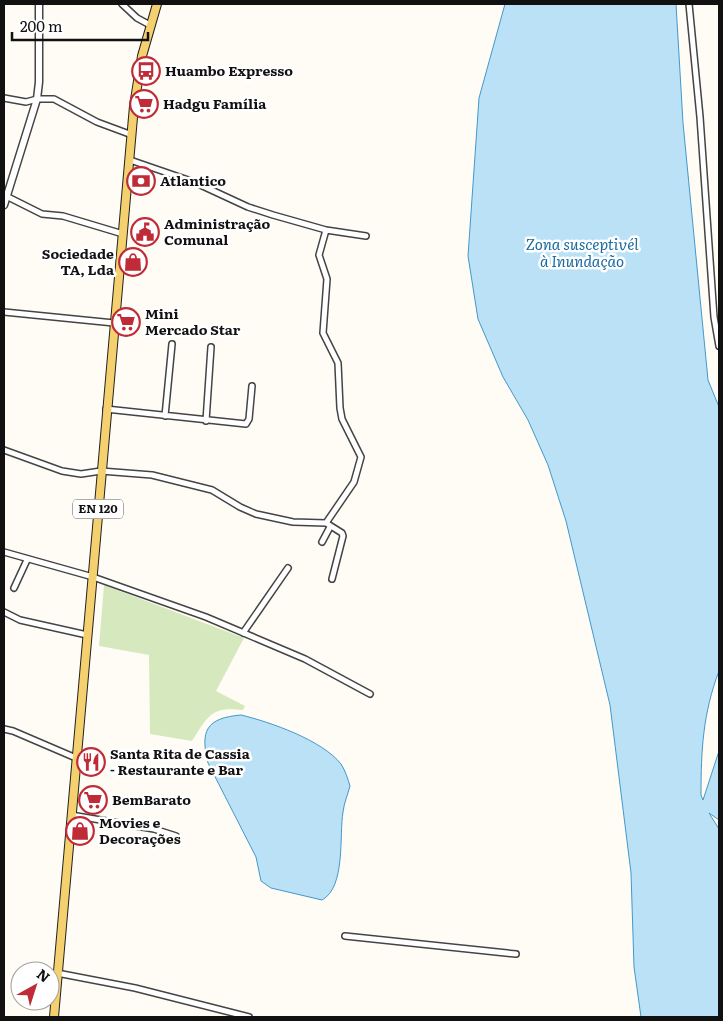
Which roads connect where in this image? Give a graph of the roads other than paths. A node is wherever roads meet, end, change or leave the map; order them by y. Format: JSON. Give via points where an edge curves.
{"nodes":[{"id":1,"x":39,"y":4,"type":"edge"},
{"id":2,"x":122,"y":4,"type":"edge"},
{"id":3,"x":157,"y":4,"type":"edge"},
{"id":4,"x":689,"y":4,"type":"edge"},
{"id":5,"x":150,"y":25,"type":"junction"},
{"id":6,"x":4,"y":98,"type":"edge"},
{"id":7,"x":37,"y":99,"type":"junction"},
{"id":8,"x":132,"y":134,"type":"junction"},
{"id":9,"x":130,"y":160,"type":"junction"},
{"id":10,"x":5,"y":196,"type":"edge"},
{"id":11,"x":4,"y":205,"type":"edge"},
{"id":12,"x":326,"y":230,"type":"junction"},
{"id":13,"x":123,"y":234,"type":"junction"},
{"id":14,"x":366,"y":236,"type":"dead end"},
{"id":15,"x":4,"y":312,"type":"edge"},
{"id":16,"x":114,"y":323,"type":"junction"},
{"id":17,"x":172,"y":344,"type":"dead end"},
{"id":18,"x":719,"y":346,"type":"edge"},
{"id":19,"x":211,"y":347,"type":"dead end"},
{"id":20,"x":252,"y":386,"type":"dead end"},
{"id":21,"x":106,"y":409,"type":"junction"},
{"id":22,"x":165,"y":416,"type":"junction"},
{"id":23,"x":206,"y":421,"type":"junction"},
{"id":24,"x":4,"y":450,"type":"edge"},
{"id":25,"x":101,"y":471,"type":"junction"},
{"id":26,"x":328,"y":525,"type":"junction"},
{"id":27,"x":322,"y":542,"type":"dead end"},
{"id":28,"x":4,"y":552,"type":"edge"},
{"id":29,"x":27,"y":560,"type":"junction"},
{"id":30,"x":288,"y":568,"type":"dead end"},
{"id":31,"x":93,"y":577,"type":"junction"},
{"id":32,"x":332,"y":580,"type":"dead end"},
{"id":33,"x":14,"y":588,"type":"dead end"},
{"id":34,"x":4,"y":612,"type":"edge"},
{"id":35,"x":243,"y":633,"type":"junction"},
{"id":36,"x":87,"y":635,"type":"junction"},
{"id":37,"x":370,"y":694,"type":"dead end"},
{"id":38,"x":4,"y":729,"type":"edge"},
{"id":39,"x":76,"y":758,"type":"junction"},
{"id":40,"x":71,"y":815,"type":"junction"},
{"id":41,"x":176,"y":836,"type":"dead end"},
{"id":42,"x":345,"y":936,"type":"dead end"},
{"id":43,"x":516,"y":954,"type":"dead end"},
{"id":44,"x":58,"y":961,"type":"edge"},
{"id":45,"x":60,"y":974,"type":"edge"},
{"id":46,"x":249,"y":1017,"type":"edge"}],
"edges":[{"from":1,"to":7,"type":"street"},
{"from":2,"to":5,"type":"street"},
{"from":3,"to":5,"type":"main road","number":"EN 120"},
{"from":4,"to":18,"type":"street"},
{"from":5,"to":8,"type":"main road","number":"EN 120","via":[[140,64]]},
{"from":6,"to":7,"type":"street","via":[[26,102]]},
{"from":7,"to":8,"type":"street","via":[[54,99],[91,119]]},
{"from":7,"to":10,"type":"street"},
{"from":8,"to":9,"type":"main road","number":"EN 120"},
{"from":9,"to":12,"type":"street","via":[[194,182],[248,207]]},
{"from":9,"to":13,"type":"main road","number":"EN 120"},
{"from":10,"to":11,"type":"street"},
{"from":10,"to":13,"type":"street","via":[[42,214],[63,216]]},
{"from":12,"to":14,"type":"street"},
{"from":12,"to":26,"type":"street","via":[[319,255],[327,279],[323,333],[338,364],[342,419],[361,457],[354,482]]},
{"from":13,"to":16,"type":"main road","number":"EN 120"},
{"from":15,"to":16,"type":"street"},
{"from":16,"to":21,"type":"main road","number":"EN 120"},
{"from":17,"to":22,"type":"street"},
{"from":19,"to":23,"type":"street"},
{"from":20,"to":23,"type":"street","via":[[250,419],[246,424]]},
{"from":21,"to":22,"type":"street"},
{"from":21,"to":25,"type":"main road","number":"EN 120"},
{"from":22,"to":23,"type":"street"},
{"from":24,"to":25,"type":"street","via":[[62,471],[81,474]]},
{"from":25,"to":26,"type":"street","via":[[144,474],[196,486],[216,492],[240,507],[288,522]]},
{"from":25,"to":31,"type":"main road","number":"EN 120"},
{"from":26,"to":27,"type":"street"},
{"from":26,"to":32,"type":"street","via":[[343,536]]},
{"from":28,"to":29,"type":"street"},
{"from":29,"to":31,"type":"street"},
{"from":29,"to":33,"type":"street"},
{"from":30,"to":35,"type":"street"},
{"from":31,"to":35,"type":"street"},
{"from":31,"to":36,"type":"main road","number":"EN 120"},
{"from":34,"to":36,"type":"street","via":[[20,620]]},
{"from":35,"to":37,"type":"street","via":[[327,670]]},
{"from":36,"to":39,"type":"main road","number":"EN 120"},
{"from":38,"to":39,"type":"street"},
{"from":39,"to":40,"type":"main road","number":"EN 120"},
{"from":40,"to":41,"type":"street","via":[[154,829]]},
{"from":40,"to":44,"type":"main road","number":"EN 120"},
{"from":42,"to":43,"type":"street"},
{"from":45,"to":46,"type":"street","via":[[135,988]]}]}
